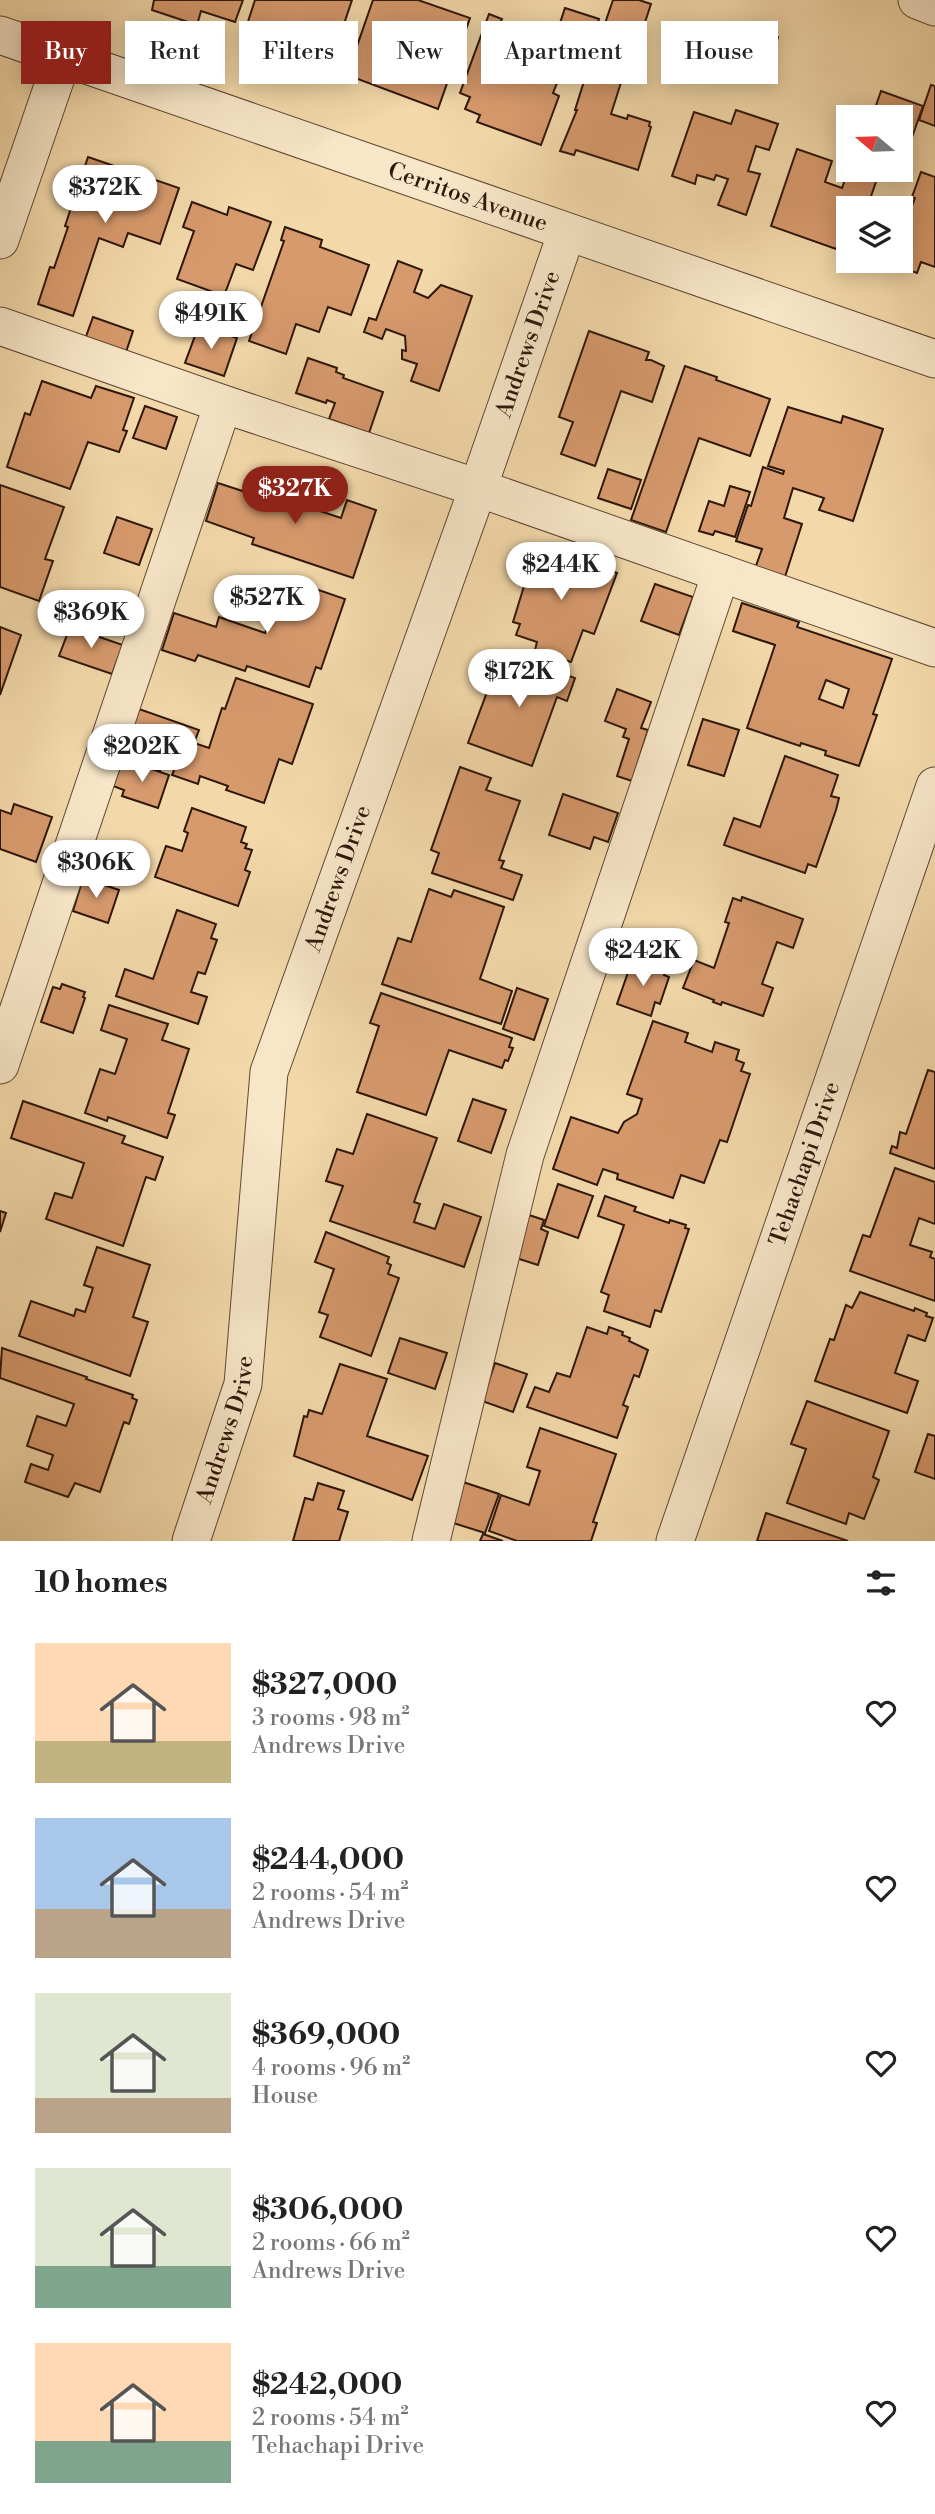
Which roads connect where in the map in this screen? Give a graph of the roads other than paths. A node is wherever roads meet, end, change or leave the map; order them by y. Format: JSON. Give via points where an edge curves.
{"nodes":[{"id":1,"x":917,"y":0,"type":"edge"},
{"id":2,"x":935,"y":6,"type":"edge"},
{"id":3,"x":0,"y":35,"type":"edge"},
{"id":4,"x":21,"y":42,"type":"edge"},
{"id":5,"x":111,"y":74,"type":"edge"},
{"id":6,"x":54,"y":84,"type":"edge"},
{"id":7,"x":567,"y":232,"type":"junction"},
{"id":8,"x":0,"y":240,"type":"edge"},
{"id":9,"x":0,"y":326,"type":"edge"},
{"id":10,"x":935,"y":359,"type":"edge"},
{"id":11,"x":223,"y":404,"type":"junction"},
{"id":12,"x":478,"y":488,"type":"junction"},
{"id":13,"x":720,"y":573,"type":"junction"},
{"id":14,"x":935,"y":648,"type":"edge"},
{"id":15,"x":935,"y":786,"type":"edge"},
{"id":16,"x":0,"y":1065,"type":"edge"},
{"id":17,"x":191,"y":1541,"type":"edge"},
{"id":18,"x":431,"y":1541,"type":"edge"},
{"id":19,"x":675,"y":1541,"type":"edge"}],
"edges":[{"from":1,"to":2,"type":"street"},
{"from":3,"to":4,"type":"street","name":"Cerritos Avenue"},
{"from":5,"to":7,"type":"street","name":"Cerritos Avenue"},
{"from":6,"to":8,"type":"street"},
{"from":7,"to":10,"type":"street","name":"Cerritos Avenue"},
{"from":7,"to":12,"type":"street","name":"Andrews Drive"},
{"from":9,"to":11,"type":"street"},
{"from":11,"to":12,"type":"street"},
{"from":11,"to":16,"type":"street"},
{"from":12,"to":13,"type":"street"},
{"from":12,"to":17,"type":"street","name":"Andrews Drive","via":[[269,1072],[243,1384]]},
{"from":13,"to":14,"type":"street"},
{"from":13,"to":18,"type":"street","via":[[526,1155]]},
{"from":15,"to":19,"type":"street","name":"Tehachapi Drive"}]}
